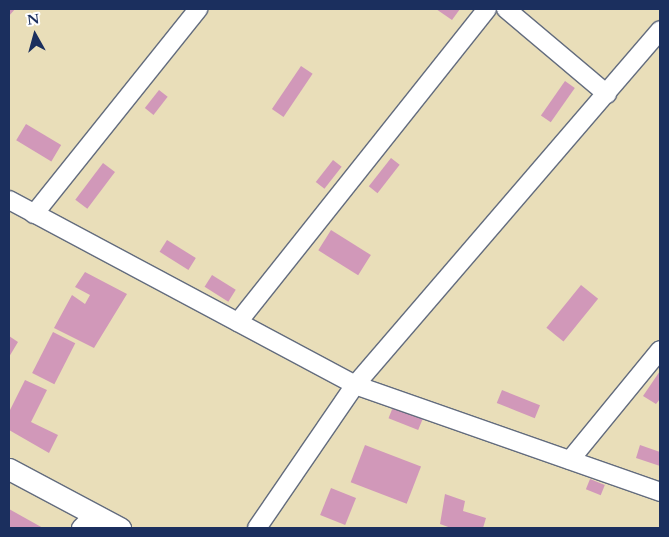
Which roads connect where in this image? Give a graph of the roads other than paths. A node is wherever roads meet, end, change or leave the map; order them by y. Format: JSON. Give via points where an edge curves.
{"nodes":[{"id":1,"x":198,"y":9,"type":"edge"},
{"id":2,"x":487,"y":9,"type":"edge"},
{"id":3,"x":506,"y":9,"type":"edge"},
{"id":4,"x":660,"y":30,"type":"edge"},
{"id":5,"x":607,"y":94,"type":"junction"},
{"id":6,"x":9,"y":200,"type":"edge"},
{"id":7,"x":34,"y":214,"type":"junction"},
{"id":8,"x":238,"y":322,"type":"junction"},
{"id":9,"x":660,"y":350,"type":"edge"},
{"id":10,"x":355,"y":385,"type":"junction"},
{"id":11,"x":570,"y":460,"type":"junction"},
{"id":12,"x":9,"y":469,"type":"edge"},
{"id":13,"x":660,"y":492,"type":"edge"},
{"id":14,"x":88,"y":521,"type":"edge"},
{"id":15,"x":120,"y":528,"type":"edge"},
{"id":16,"x":257,"y":528,"type":"edge"}],
"edges":[{"from":1,"to":7,"type":"street"},
{"from":2,"to":8,"type":"street"},
{"from":3,"to":5,"type":"street"},
{"from":4,"to":5,"type":"street"},
{"from":5,"to":10,"type":"street"},
{"from":6,"to":7,"type":"street"},
{"from":7,"to":8,"type":"street"},
{"from":8,"to":10,"type":"street"},
{"from":9,"to":11,"type":"street"},
{"from":10,"to":11,"type":"street"},
{"from":10,"to":16,"type":"street"},
{"from":11,"to":13,"type":"street"},
{"from":12,"to":14,"type":"street"},
{"from":14,"to":15,"type":"street"}]}
